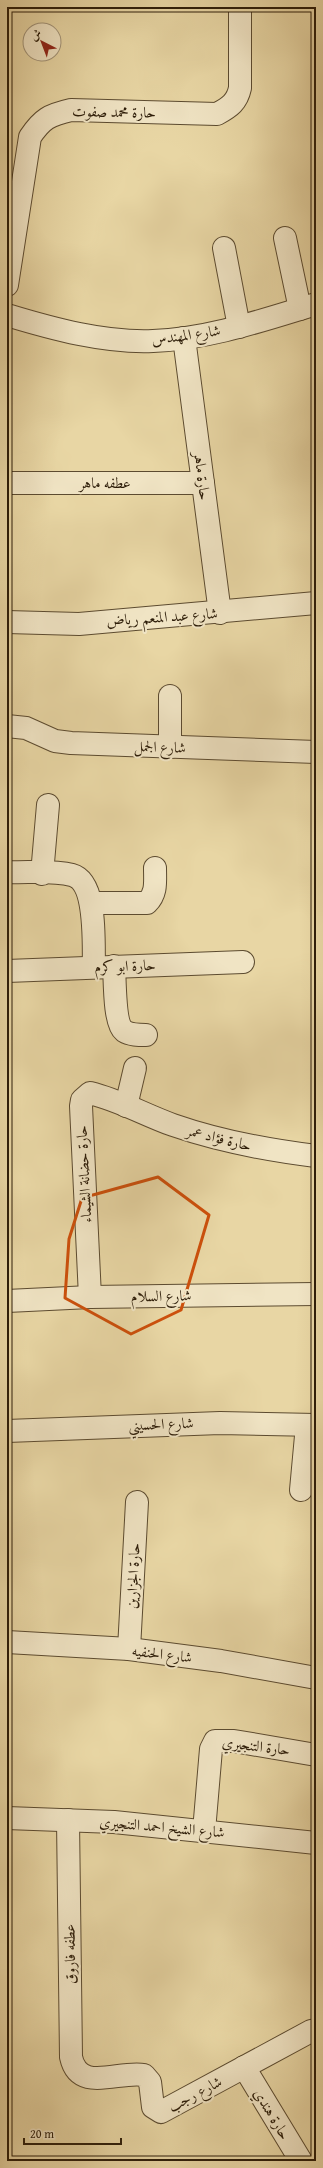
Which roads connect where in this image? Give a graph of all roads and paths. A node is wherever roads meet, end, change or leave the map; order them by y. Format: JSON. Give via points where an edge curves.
{"nodes":[{"id":1,"x":240,"y":7,"type":"edge"},
{"id":2,"x":285,"y":238,"type":"dead end"},
{"id":3,"x":9,"y":246,"type":"edge"},
{"id":4,"x":224,"y":248,"type":"dead end"},
{"id":5,"x":7,"y":285,"type":"edge"},
{"id":6,"x":308,"y":307,"type":"edge"},
{"id":7,"x":7,"y":315,"type":"edge"},
{"id":8,"x":239,"y":327,"type":"junction"},
{"id":9,"x":184,"y":338,"type":"junction"},
{"id":10,"x":7,"y":482,"type":"edge"},
{"id":11,"x":203,"y":483,"type":"junction"},
{"id":12,"x":316,"y":603,"type":"edge"},
{"id":13,"x":220,"y":613,"type":"junction"},
{"id":14,"x":7,"y":622,"type":"edge"},
{"id":15,"x":170,"y":696,"type":"dead end"},
{"id":16,"x":7,"y":726,"type":"edge"},
{"id":17,"x":170,"y":747,"type":"junction"},
{"id":18,"x":316,"y":752,"type":"edge"},
{"id":19,"x":48,"y":805,"type":"dead end"},
{"id":20,"x":155,"y":868,"type":"dead end"},
{"id":21,"x":7,"y":872,"type":"edge"},
{"id":22,"x":42,"y":874,"type":"junction"},
{"id":23,"x":91,"y":903,"type":"junction"},
{"id":24,"x":243,"y":962,"type":"dead end"},
{"id":25,"x":104,"y":967,"type":"junction"},
{"id":26,"x":7,"y":971,"type":"edge"},
{"id":27,"x":146,"y":1035,"type":"dead end"},
{"id":28,"x":135,"y":1068,"type":"dead end"},
{"id":29,"x":126,"y":1106,"type":"junction"},
{"id":30,"x":316,"y":1156,"type":"edge"},
{"id":31,"x":316,"y":1294,"type":"edge"},
{"id":32,"x":90,"y":1297,"type":"junction"},
{"id":33,"x":7,"y":1301,"type":"edge"},
{"id":34,"x":311,"y":1425,"type":"edge"},
{"id":35,"x":7,"y":1431,"type":"edge"},
{"id":36,"x":301,"y":1490,"type":"dead end"},
{"id":37,"x":137,"y":1502,"type":"dead end"},
{"id":38,"x":7,"y":1642,"type":"edge"},
{"id":39,"x":129,"y":1649,"type":"junction"},
{"id":40,"x":315,"y":1672,"type":"edge"},
{"id":41,"x":316,"y":1755,"type":"edge"},
{"id":42,"x":7,"y":1818,"type":"edge"},
{"id":43,"x":68,"y":1820,"type":"junction"},
{"id":44,"x":204,"y":1831,"type":"junction"},
{"id":45,"x":316,"y":1843,"type":"edge"},
{"id":46,"x":316,"y":2030,"type":"edge"},
{"id":47,"x":244,"y":2067,"type":"junction"},
{"id":48,"x":90,"y":2078,"type":"joint"},
{"id":49,"x":301,"y":2161,"type":"edge"}],
"edges":[{"from":1,"to":3,"type":"street","name":"حارة محمد صفوت","via":[[240,88],[238,98],[230,107],[217,114],[71,110],[52,114],[39,124],[30,138]]},
{"from":2,"to":6,"type":"street"},
{"from":3,"to":5,"type":"street","name":"حارة محمد صفوت"},
{"from":4,"to":8,"type":"street"},
{"from":6,"to":8,"type":"street","name":"شارع المهندس"},
{"from":7,"to":9,"type":"street","name":"شارع المهندس","via":[[46,327],[110,338],[152,341]]},
{"from":8,"to":9,"type":"street","name":"شارع المهندس"},
{"from":9,"to":11,"type":"street","name":"حارة ماهر"},
{"from":10,"to":11,"type":"street","name":"عطفه ماهر"},
{"from":11,"to":13,"type":"street","name":"حارة ماهر"},
{"from":12,"to":13,"type":"street","name":"شارع عبد المنعم رياض"},
{"from":13,"to":14,"type":"street","name":"شارع عبد المنعم رياض","via":[[79,624]]},
{"from":15,"to":17,"type":"street"},
{"from":16,"to":17,"type":"street","name":"شارع الجمل","via":[[26,728],[55,741]]},
{"from":17,"to":18,"type":"street","name":"شارع الجمل"},
{"from":19,"to":22,"type":"street"},
{"from":20,"to":23,"type":"street","via":[[153,898],[147,903]]},
{"from":21,"to":22,"type":"street"},
{"from":22,"to":23,"type":"street","via":[[74,876],[83,882]]},
{"from":23,"to":25,"type":"street"},
{"from":24,"to":25,"type":"street","name":"حارة ابو كرم"},
{"from":25,"to":26,"type":"street","name":"حارة ابو كرم"},
{"from":25,"to":27,"type":"street","via":[[119,1023],[124,1031]]},
{"from":28,"to":29,"type":"street"},
{"from":29,"to":30,"type":"street","name":"حارة فؤاد عمر","via":[[197,1132],[269,1150]]},
{"from":29,"to":32,"type":"street","name":"حارة حضانة الشيماء","via":[[90,1093],[82,1100]]},
{"from":31,"to":32,"type":"street","name":"شارع السلام"},
{"from":32,"to":33,"type":"street","name":"شارع السلام"},
{"from":34,"to":35,"type":"street","name":"شارع الحسيني","via":[[149,1424]]},
{"from":34,"to":36,"type":"street"},
{"from":37,"to":39,"type":"street","name":"حارة الجزارين"},
{"from":38,"to":39,"type":"street","name":"شارع الحنفيه"},
{"from":39,"to":40,"type":"street","name":"شارع الحنفيه"},
{"from":41,"to":44,"type":"street","name":"حارة التنجيري","via":[[234,1740],[215,1741],[211,1749]]},
{"from":42,"to":43,"type":"street","name":"شارع الشيخ احمد التنجيري"},
{"from":43,"to":44,"type":"street","name":"شارع الشيخ احمد التنجيري"},
{"from":43,"to":48,"type":"street","name":"عطفه فاروق","via":[[72,2057],[73,2067],[80,2075]]},
{"from":44,"to":45,"type":"street","name":"شارع الشيخ احمد التنجيري"},
{"from":46,"to":47,"type":"street","name":"شارع رجب"},
{"from":47,"to":48,"type":"street","name":"شارع رجب","via":[[161,2112],[153,2107],[150,2082],[144,2075]]},
{"from":47,"to":49,"type":"street","name":"حارة هندي"}]}
